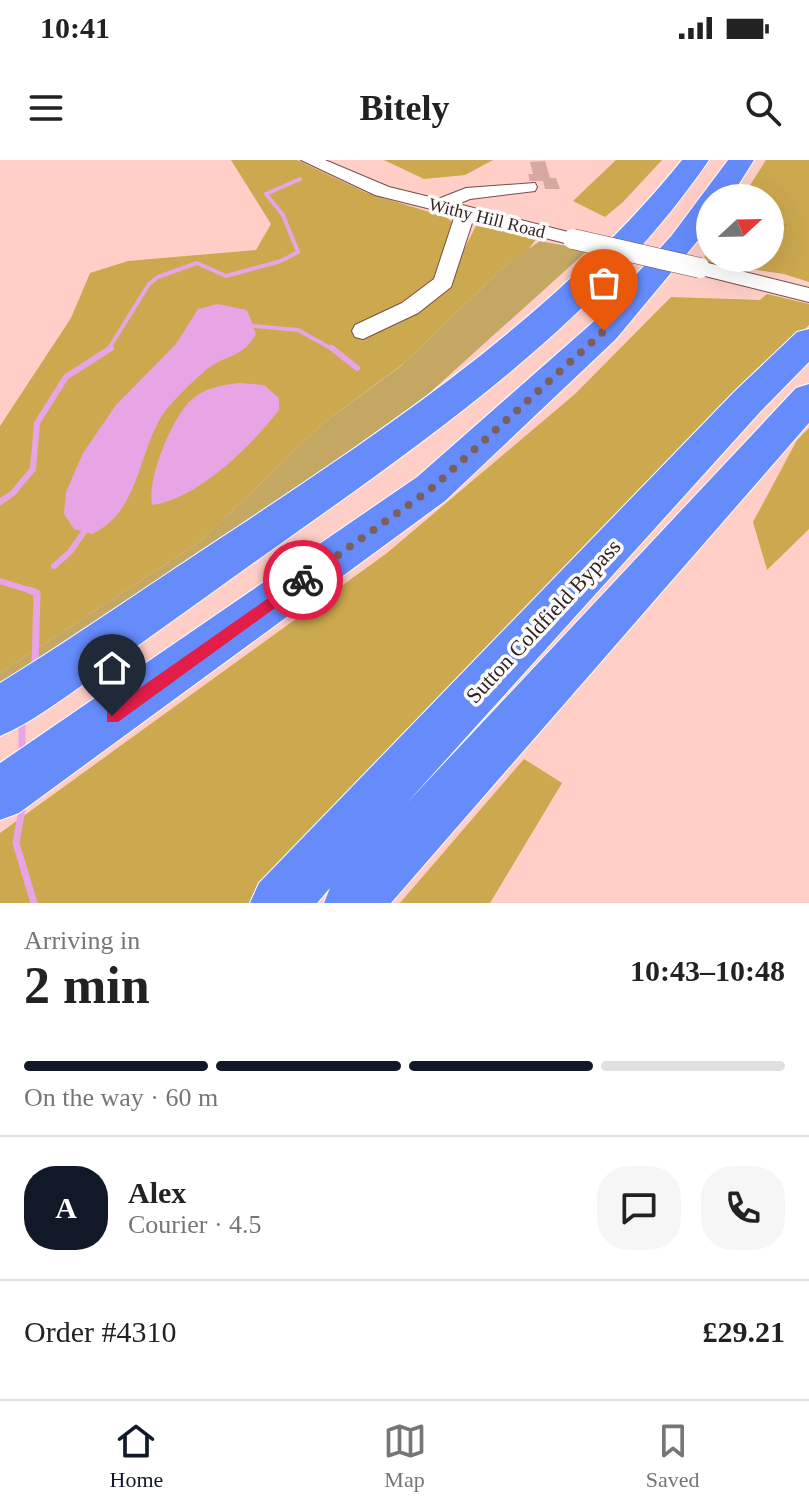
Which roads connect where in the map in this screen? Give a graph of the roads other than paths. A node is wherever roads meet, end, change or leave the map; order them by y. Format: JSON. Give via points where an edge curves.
{"nodes":[{"id":1,"x":310,"y":160,"type":"edge"},
{"id":2,"x":696,"y":160,"type":"edge"},
{"id":3,"x":741,"y":160,"type":"edge"},
{"id":4,"x":725,"y":184,"type":"edge"},
{"id":5,"x":528,"y":187,"type":"dead end"},
{"id":6,"x":438,"y":206,"type":"junction"},
{"id":7,"x":465,"y":213,"type":"junction"},
{"id":8,"x":696,"y":224,"type":"edge"},
{"id":9,"x":806,"y":294,"type":"edge"},
{"id":10,"x":363,"y":331,"type":"dead end"},
{"id":11,"x":809,"y":341,"type":"edge"},
{"id":12,"x":809,"y":398,"type":"edge"},
{"id":13,"x":0,"y":711,"type":"edge"},
{"id":14,"x":0,"y":794,"type":"edge"},
{"id":15,"x":279,"y":903,"type":"edge"},
{"id":16,"x":353,"y":903,"type":"edge"}],
"edges":[{"from":1,"to":6,"type":"street","name":"Withy Hill Road","via":[[382,191]]},
{"from":2,"to":13,"type":"highway","via":[[641,227],[561,308],[410,432]]},
{"from":3,"to":4,"type":"highway"},
{"from":5,"to":6,"type":"street","via":[[466,194]]},
{"from":6,"to":7,"type":"street","name":"Withy Hill Road"},
{"from":7,"to":9,"type":"street","name":"Withy Hill Road","bridge":true},
{"from":7,"to":10,"type":"street","via":[[443,282],[410,308]]},
{"from":8,"to":14,"type":"highway","via":[[604,331],[431,489]]},
{"from":11,"to":15,"type":"highway","name":"Sutton Coldfield Bypass"},
{"from":12,"to":16,"type":"highway","name":"Sutton Coldfield Bypass"}]}
